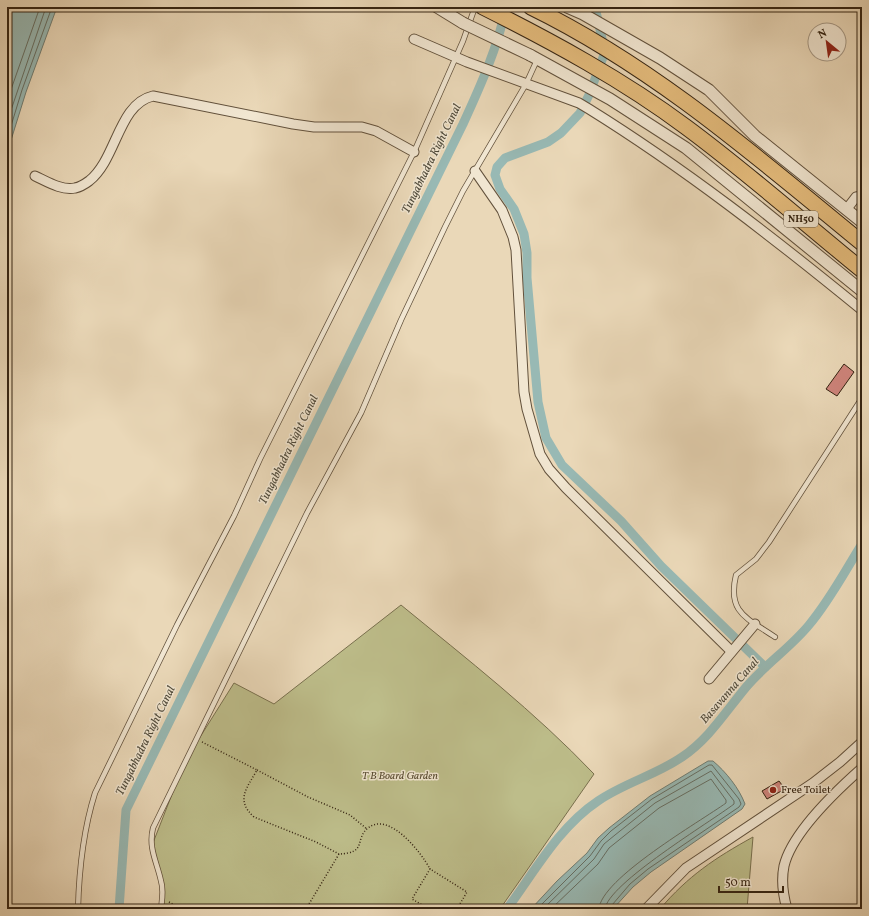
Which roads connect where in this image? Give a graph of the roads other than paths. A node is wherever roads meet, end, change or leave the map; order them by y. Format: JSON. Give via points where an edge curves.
{"nodes":[{"id":1,"x":437,"y":7,"type":"edge"},
{"id":2,"x":475,"y":7,"type":"edge"},
{"id":3,"x":483,"y":7,"type":"edge"},
{"id":4,"x":567,"y":7,"type":"edge"},
{"id":5,"x":534,"y":9,"type":"edge"},
{"id":6,"x":414,"y":39,"type":"dead end"},
{"id":7,"x":456,"y":57,"type":"junction"},
{"id":8,"x":533,"y":58,"type":"junction"},
{"id":9,"x":526,"y":84,"type":"junction"},
{"id":10,"x":414,"y":152,"type":"junction"},
{"id":11,"x":475,"y":171,"type":"junction"},
{"id":12,"x":35,"y":176,"type":"dead end"},
{"id":13,"x":862,"y":196,"type":"edge"},
{"id":14,"x":846,"y":210,"type":"junction"},
{"id":15,"x":862,"y":222,"type":"edge"},
{"id":16,"x":862,"y":243,"type":"edge"},
{"id":17,"x":862,"y":270,"type":"edge"},
{"id":18,"x":862,"y":291,"type":"edge"},
{"id":19,"x":862,"y":310,"type":"edge"},
{"id":20,"x":862,"y":398,"type":"edge"},
{"id":21,"x":755,"y":624,"type":"junction"},
{"id":22,"x":775,"y":637,"type":"dead end"},
{"id":23,"x":734,"y":648,"type":"junction"},
{"id":24,"x":709,"y":679,"type":"dead end"},
{"id":25,"x":862,"y":742,"type":"edge"},
{"id":26,"x":862,"y":768,"type":"edge"},
{"id":27,"x":78,"y":909,"type":"edge"},
{"id":28,"x":161,"y":909,"type":"edge"},
{"id":29,"x":646,"y":909,"type":"edge"},
{"id":30,"x":788,"y":909,"type":"edge"}],
"edges":[{"from":1,"to":8,"type":"street","bridge":true},
{"from":2,"to":7,"type":"lane"},
{"from":3,"to":17,"type":"highway","number":"NH50","via":[[614,79],[685,126]]},
{"from":4,"to":14,"type":"street","via":[[660,58],[709,90],[755,136]]},
{"from":5,"to":16,"type":"highway","number":"NH50","via":[[584,35],[697,108]]},
{"from":6,"to":7,"type":"street"},
{"from":7,"to":9,"type":"street"},
{"from":7,"to":10,"type":"lane"},
{"from":8,"to":9,"type":"lane"},
{"from":8,"to":18,"type":"street","via":[[610,99],[686,148]]},
{"from":9,"to":11,"type":"lane"},
{"from":9,"to":19,"type":"street","via":[[579,104],[664,160],[788,249]]},
{"from":10,"to":12,"type":"street","via":[[376,131],[362,127],[314,127],[293,124],[153,96],[138,102],[103,166],[84,184],[76,188],[67,188]]},
{"from":10,"to":27,"type":"lane","via":[[95,793],[81,857]]},
{"from":11,"to":23,"type":"street","via":[[502,210],[516,250],[524,392],[540,454],[566,488]]},
{"from":11,"to":28,"type":"lane","via":[[401,320],[361,413],[307,513],[153,828],[150,838],[162,881]]},
{"from":13,"to":14,"type":"street","via":[[856,197]]},
{"from":14,"to":15,"type":"street"},
{"from":20,"to":21,"type":"lane","via":[[769,542],[756,559],[736,575],[733,592],[736,607]]},
{"from":21,"to":22,"type":"lane"},
{"from":21,"to":23,"type":"street"},
{"from":23,"to":24,"type":"street"},
{"from":25,"to":29,"type":"street","via":[[813,783],[686,868]]},
{"from":26,"to":30,"type":"street","via":[[821,808],[791,850],[783,878],[783,896]]}]}
